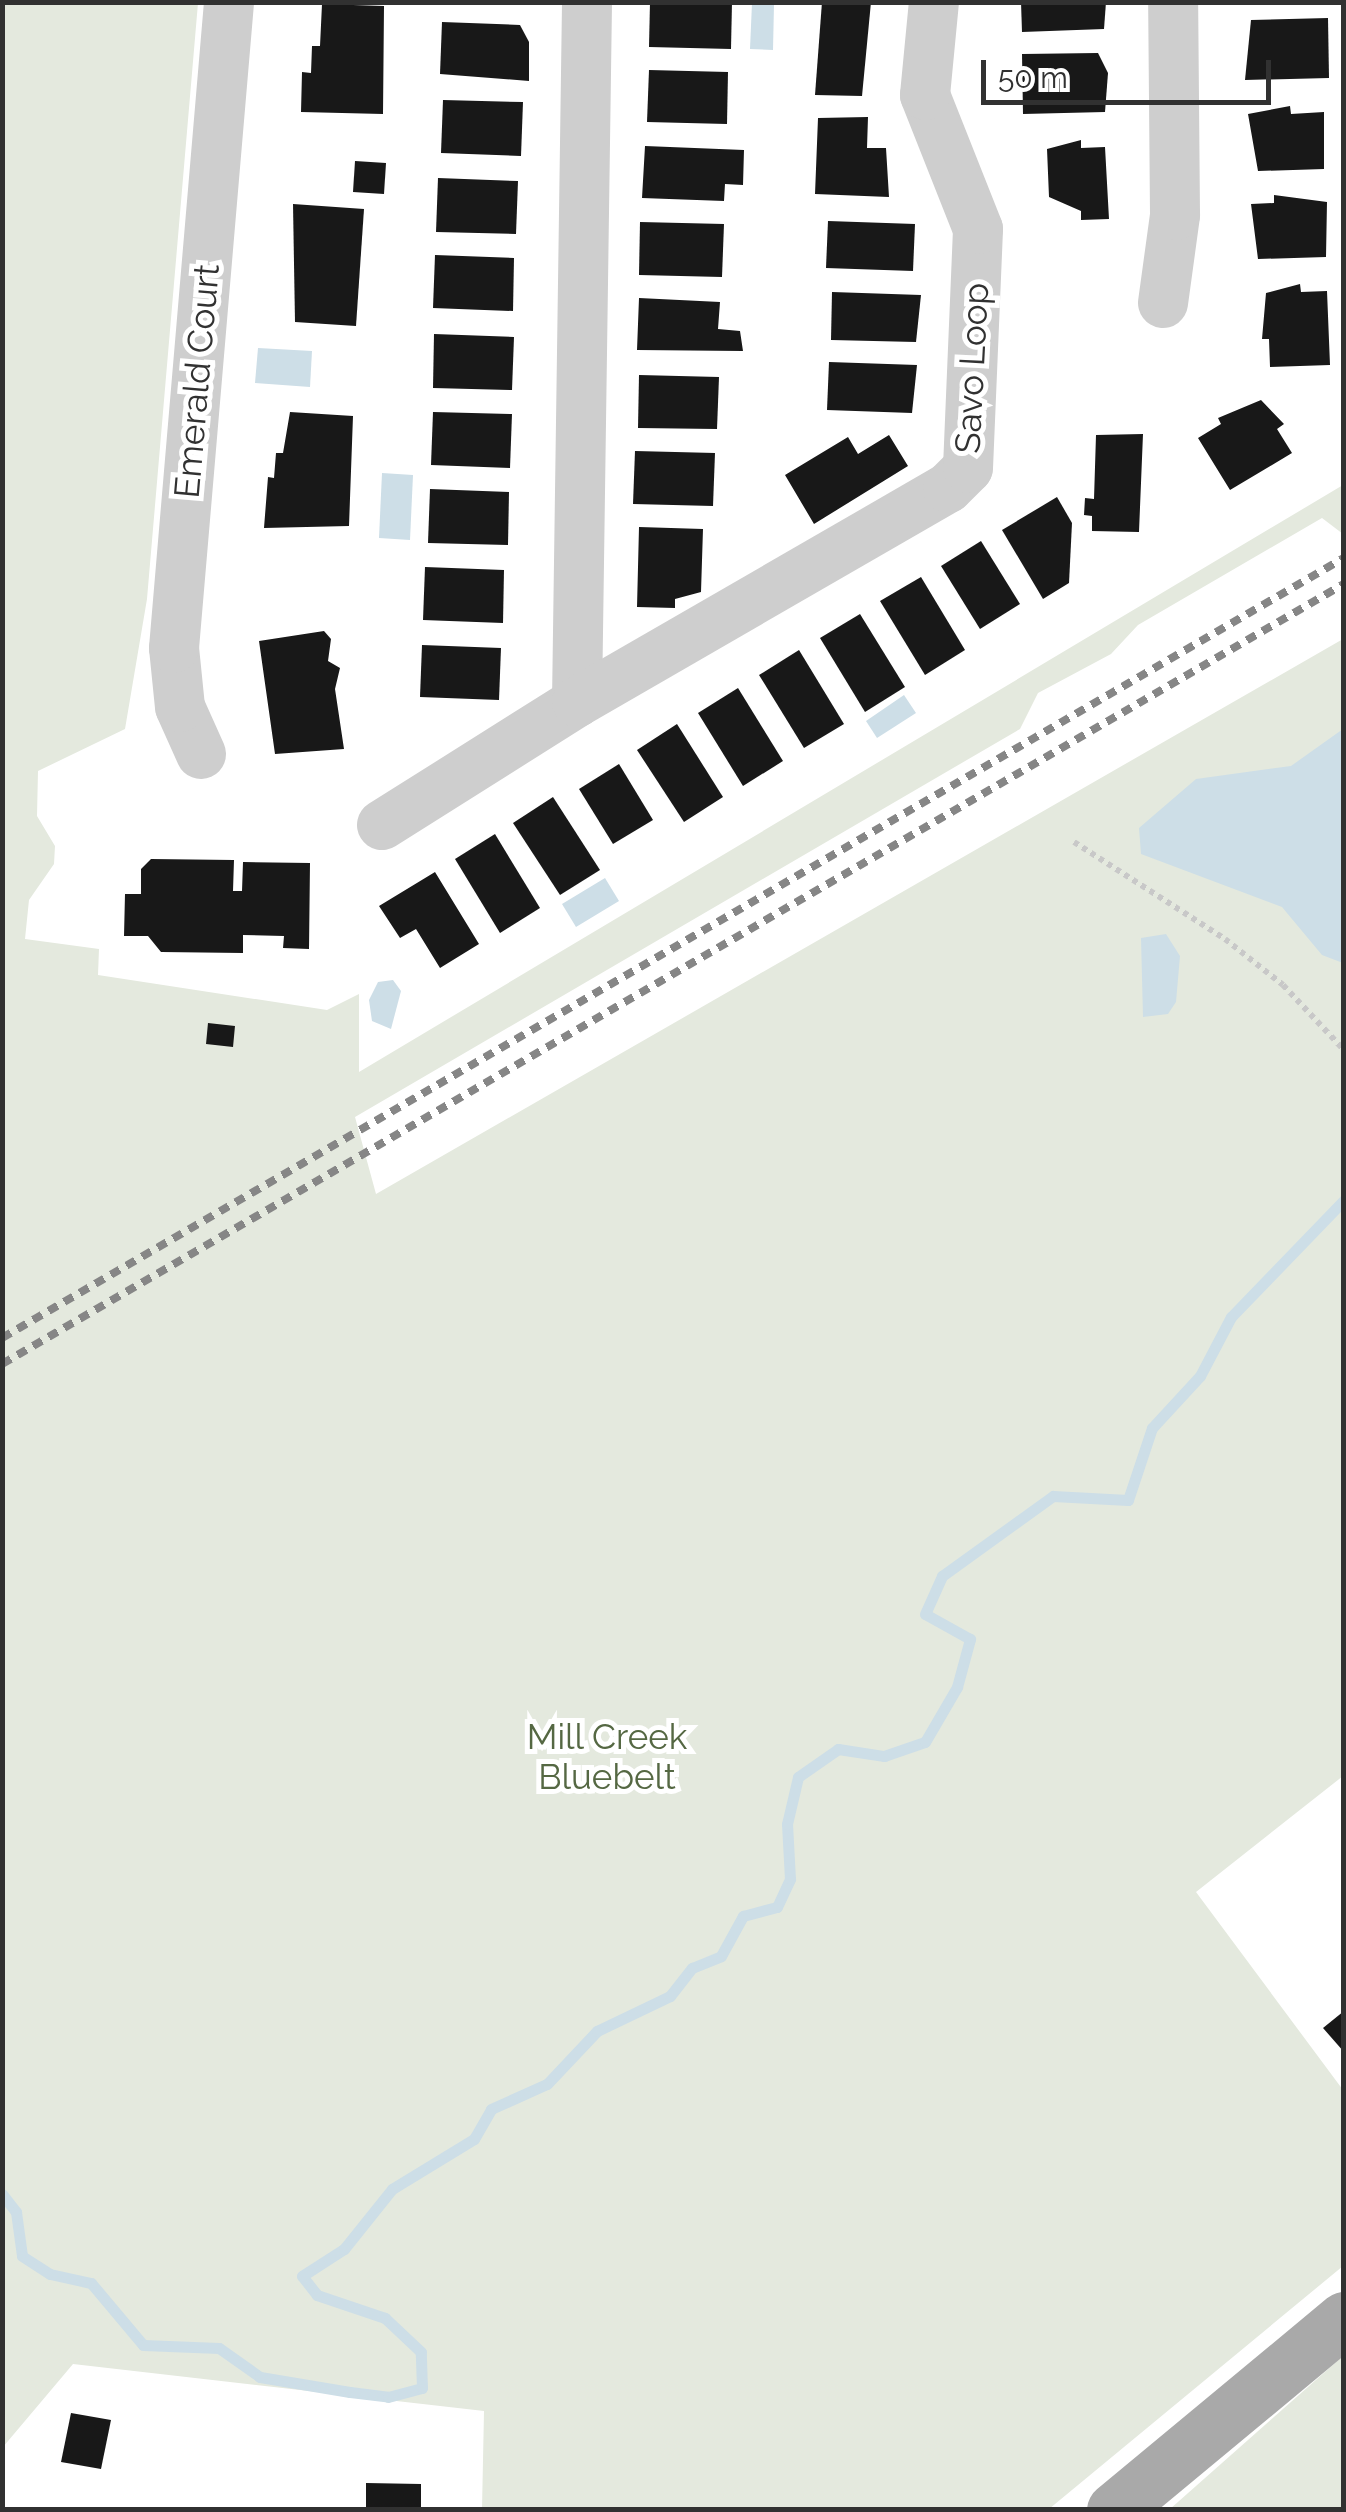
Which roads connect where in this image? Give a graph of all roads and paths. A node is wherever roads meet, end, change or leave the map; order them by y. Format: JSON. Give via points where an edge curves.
{"nodes":[{"id":1,"x":229,"y":2,"type":"edge"},
{"id":2,"x":587,"y":2,"type":"edge"},
{"id":3,"x":934,"y":2,"type":"edge"},
{"id":4,"x":1173,"y":2,"type":"edge"},
{"id":5,"x":1163,"y":304,"type":"dead end"},
{"id":6,"x":577,"y":702,"type":"junction"},
{"id":7,"x":201,"y":754,"type":"dead end"},
{"id":8,"x":382,"y":825,"type":"dead end"},
{"id":9,"x":1074,"y":842,"type":"dead end"},
{"id":10,"x":1344,"y":1050,"type":"edge"},
{"id":11,"x":1344,"y":2320,"type":"edge"},
{"id":12,"x":1114,"y":2510,"type":"edge"}],
"edges":[{"from":1,"to":7,"type":"street","name":"Emerald Court","via":[[174,648],[180,707]]},
{"from":2,"to":6,"type":"street"},
{"from":3,"to":6,"type":"street","name":"Savo Loop","via":[[925,95],[978,229],[968,468],[948,488]]},
{"from":4,"to":5,"type":"street","via":[[1175,216]]},
{"from":6,"to":8,"type":"street","name":"Savo Loop"},
{"from":9,"to":10,"type":"path","via":[[1225,938],[1283,985]]},
{"from":11,"to":12,"type":"main road"}]}
